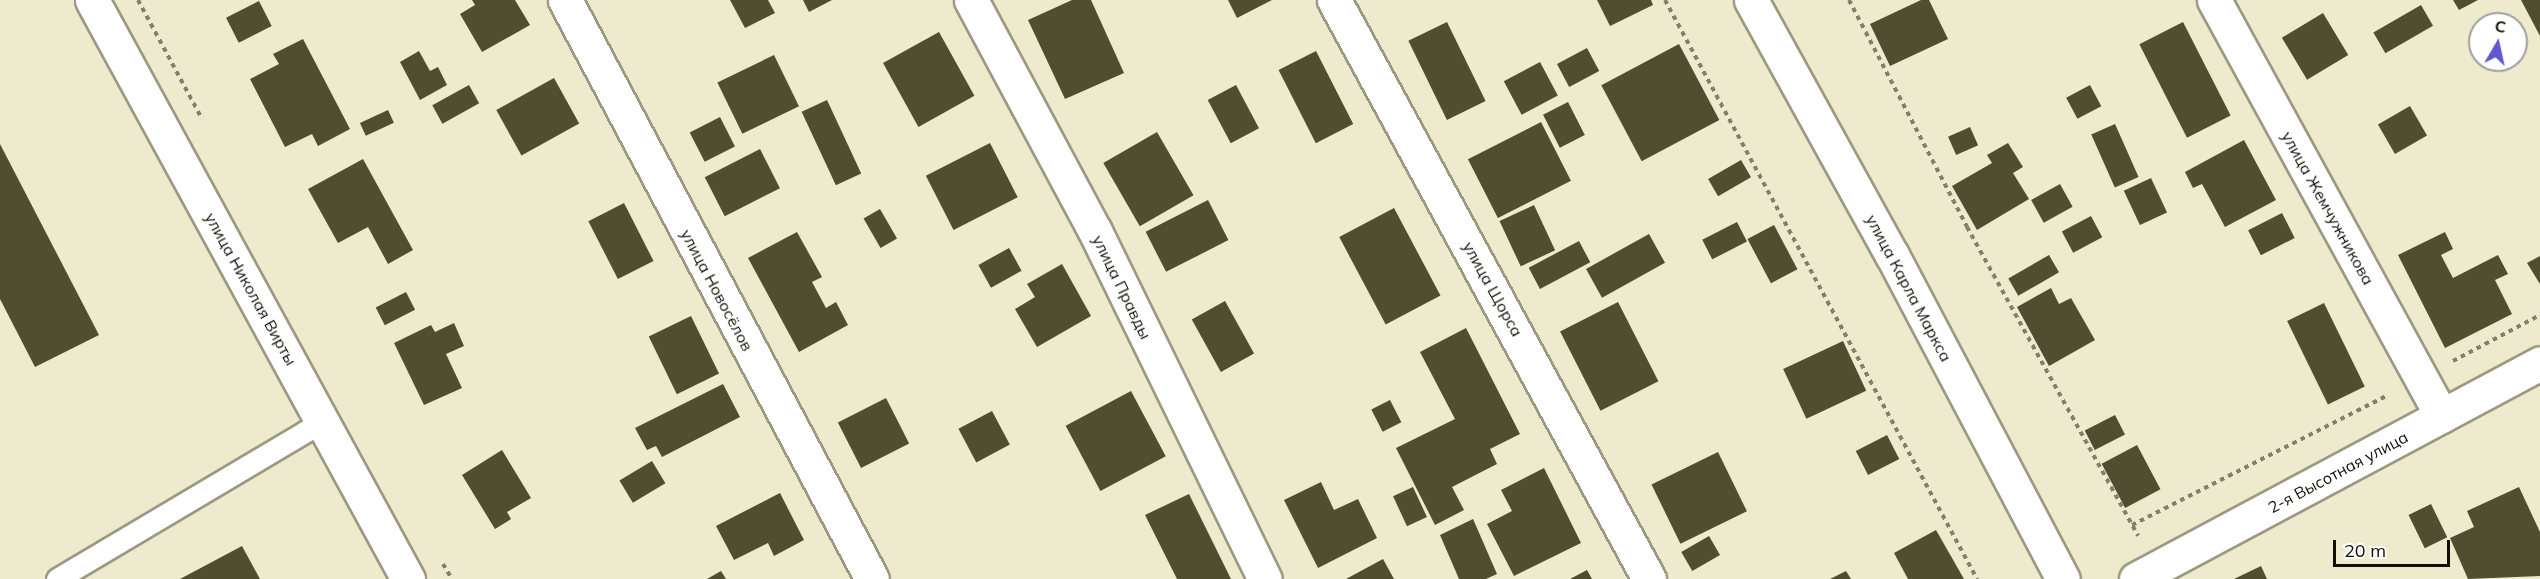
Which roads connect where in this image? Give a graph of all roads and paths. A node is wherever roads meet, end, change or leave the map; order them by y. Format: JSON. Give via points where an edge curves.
{"nodes":[{"id":1,"x":92,"y":0,"type":"edge"},
{"id":2,"x":565,"y":0,"type":"edge"},
{"id":3,"x":971,"y":0,"type":"edge"},
{"id":4,"x":1335,"y":0,"type":"edge"},
{"id":5,"x":1665,"y":0,"type":"edge"},
{"id":6,"x":1751,"y":0,"type":"edge"},
{"id":7,"x":1849,"y":0,"type":"edge"},
{"id":8,"x":2214,"y":0,"type":"edge"},
{"id":9,"x":2540,"y":315,"type":"edge"},
{"id":10,"x":2540,"y":363,"type":"edge"},
{"id":11,"x":2421,"y":378,"type":"junction"},
{"id":12,"x":2442,"y":416,"type":"junction"},
{"id":13,"x":323,"y":421,"type":"junction"},
{"id":14,"x":2132,"y":525,"type":"junction"},
{"id":15,"x":2146,"y":574,"type":"edge"},
{"id":16,"x":57,"y":579,"type":"edge"},
{"id":17,"x":408,"y":579,"type":"edge"},
{"id":18,"x":872,"y":579,"type":"edge"},
{"id":19,"x":1265,"y":579,"type":"edge"},
{"id":20,"x":1649,"y":579,"type":"edge"},
{"id":21,"x":1977,"y":579,"type":"edge"},
{"id":22,"x":2063,"y":579,"type":"edge"}],
"edges":[{"from":1,"to":13,"type":"street","name":"улица Николая Вирты"},
{"from":2,"to":18,"type":"street","name":"улица Новосёлов"},
{"from":3,"to":19,"type":"street","name":"улица Правды","via":[[1095,231]]},
{"from":4,"to":20,"type":"street","name":"улица Щорса"},
{"from":5,"to":21,"type":"path"},
{"from":6,"to":22,"type":"street","name":"улица Карла Маркса","via":[[1892,255]]},
{"from":7,"to":14,"type":"path","via":[[1967,227]]},
{"from":8,"to":11,"type":"street","name":"улица Жемчужникова"},
{"from":9,"to":11,"type":"path"},
{"from":10,"to":12,"type":"street","name":"2-я Высотная улица"},
{"from":11,"to":12,"type":"street","name":"улица Жемчужникова"},
{"from":11,"to":14,"type":"path"},
{"from":12,"to":15,"type":"street","name":"2-я Высотная улица"},
{"from":13,"to":16,"type":"lane"},
{"from":13,"to":17,"type":"street","name":"улица Николая Вирты"},
{"from":14,"to":15,"type":"path"}]}
